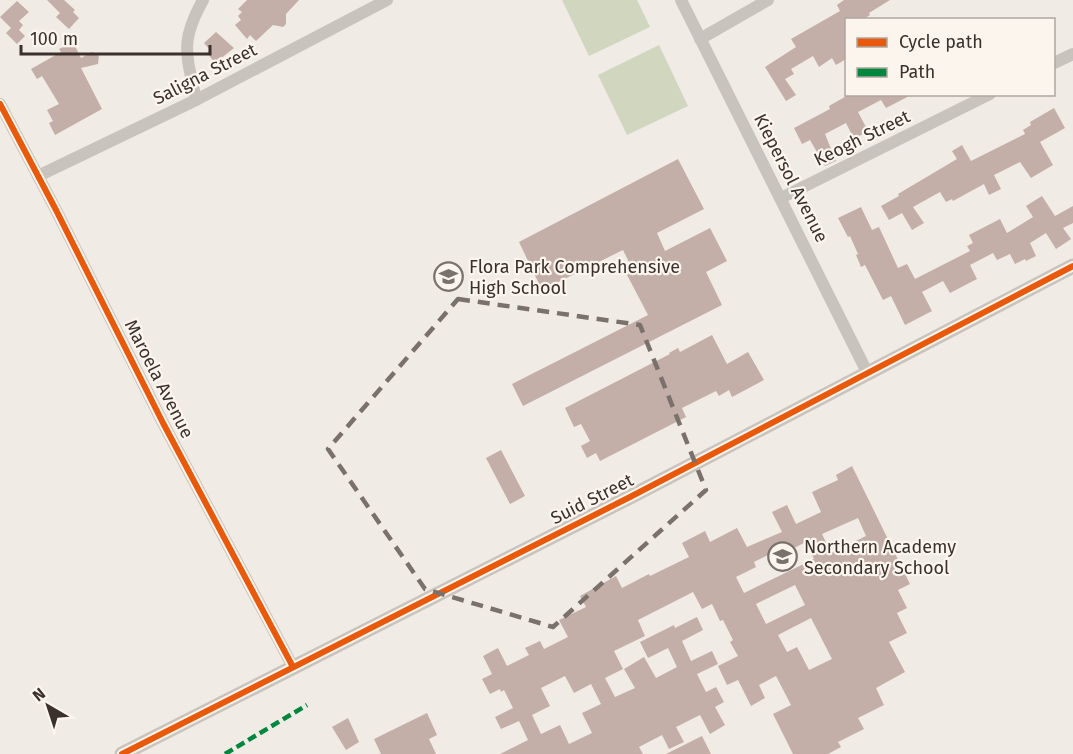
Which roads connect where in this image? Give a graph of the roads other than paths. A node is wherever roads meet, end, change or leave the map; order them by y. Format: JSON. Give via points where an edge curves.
{"nodes":[{"id":1,"x":203,"y":0,"type":"edge"},
{"id":2,"x":387,"y":0,"type":"edge"},
{"id":3,"x":681,"y":0,"type":"edge"},
{"id":4,"x":768,"y":0,"type":"edge"},
{"id":5,"x":700,"y":39,"type":"junction"},
{"id":6,"x":1073,"y":54,"type":"edge"},
{"id":7,"x":1055,"y":62,"type":"edge"},
{"id":8,"x":986,"y":96,"type":"edge"},
{"id":9,"x":196,"y":100,"type":"junction"},
{"id":10,"x":0,"y":104,"type":"edge"},
{"id":11,"x":38,"y":176,"type":"junction"},
{"id":12,"x":782,"y":198,"type":"junction"},
{"id":13,"x":1073,"y":266,"type":"edge"},
{"id":14,"x":867,"y":372,"type":"junction"},
{"id":15,"x":293,"y":667,"type":"junction"},
{"id":16,"x":122,"y":754,"type":"edge"}],
"edges":[{"from":1,"to":9,"type":"street","via":[[189,26],[186,42]]},
{"from":2,"to":9,"type":"street","name":"Saligna Street"},
{"from":3,"to":5,"type":"street","name":"Kiepersol Avenue"},
{"from":4,"to":5,"type":"street"},
{"from":5,"to":12,"type":"street","name":"Kiepersol Avenue"},
{"from":6,"to":7,"type":"street"},
{"from":8,"to":12,"type":"street","name":"Keogh Street"},
{"from":9,"to":11,"type":"street","name":"Saligna Street"},
{"from":10,"to":11,"type":"street","name":"Maroela Avenue"},
{"from":11,"to":15,"type":"street","name":"Maroela Avenue"},
{"from":12,"to":14,"type":"street","name":"Kiepersol Avenue"},
{"from":13,"to":14,"type":"street","name":"Suid Street"},
{"from":14,"to":15,"type":"street","name":"Suid Street"},
{"from":15,"to":16,"type":"street","name":"Suid Street"}]}
